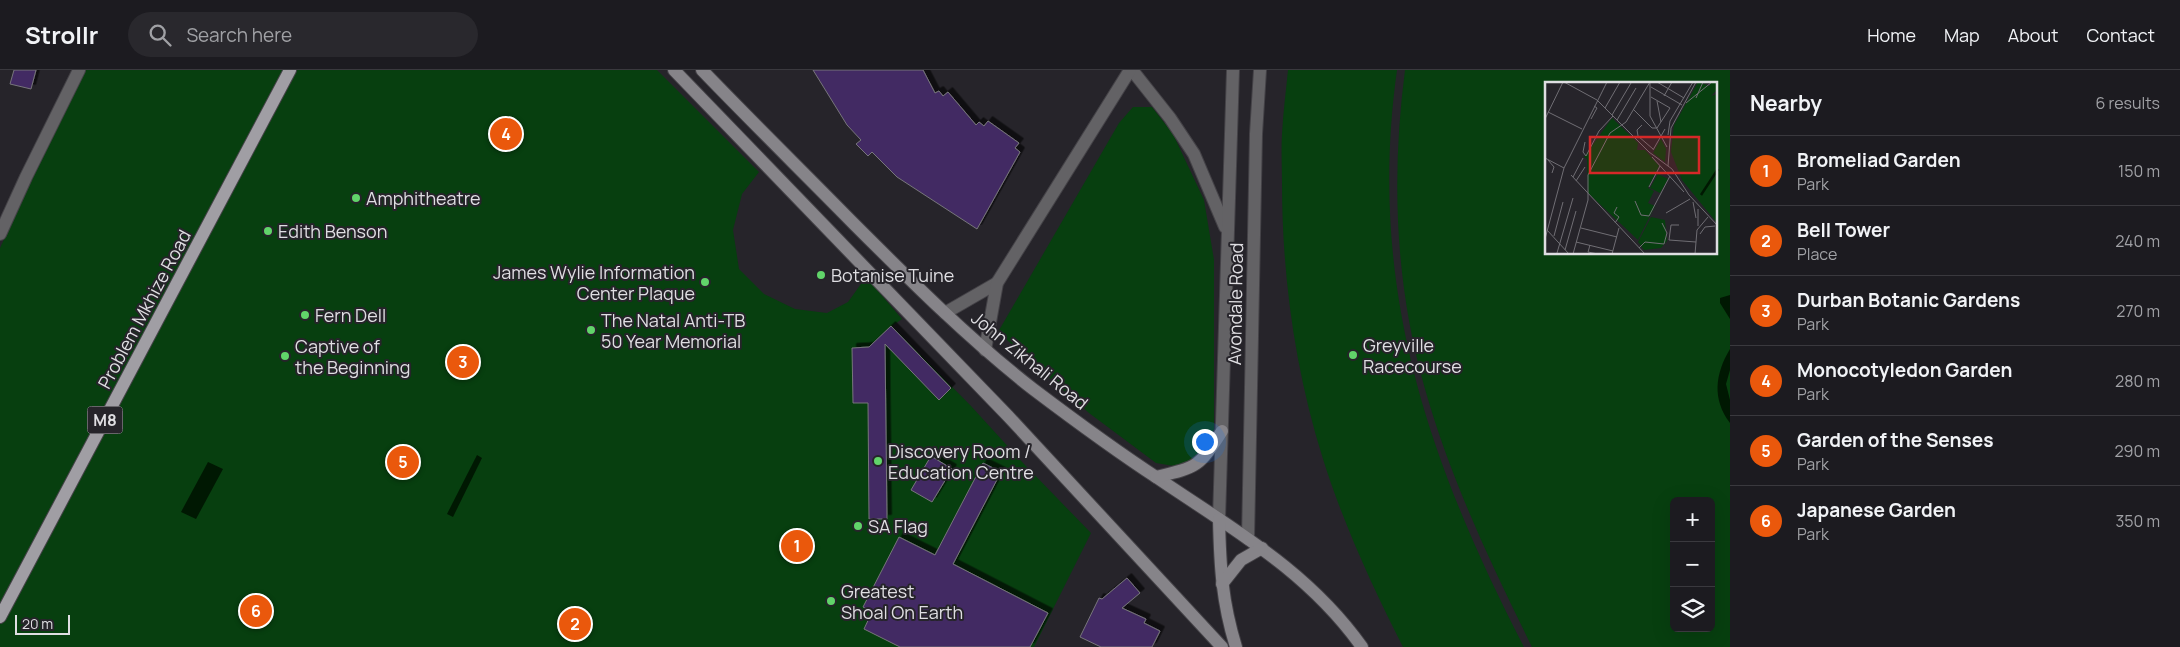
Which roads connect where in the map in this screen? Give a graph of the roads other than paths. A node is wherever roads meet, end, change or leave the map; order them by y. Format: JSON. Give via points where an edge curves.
{"nodes":[{"id":1,"x":80,"y":70,"type":"edge"},
{"id":2,"x":290,"y":70,"type":"edge"},
{"id":3,"x":674,"y":70,"type":"edge"},
{"id":4,"x":702,"y":70,"type":"edge"},
{"id":5,"x":1131,"y":70,"type":"edge"},
{"id":6,"x":1233,"y":70,"type":"edge"},
{"id":7,"x":1260,"y":70,"type":"edge"},
{"id":8,"x":1227,"y":232,"type":"junction"},
{"id":9,"x":0,"y":234,"type":"edge"},
{"id":10,"x":997,"y":283,"type":"junction"},
{"id":11,"x":945,"y":313,"type":"junction"},
{"id":12,"x":986,"y":350,"type":"junction"},
{"id":13,"x":1222,"y":431,"type":"junction"},
{"id":14,"x":1156,"y":478,"type":"junction"},
{"id":15,"x":1219,"y":519,"type":"junction"},
{"id":16,"x":1248,"y":539,"type":"junction"},
{"id":17,"x":1262,"y":548,"type":"junction"},
{"id":18,"x":1222,"y":584,"type":"junction"},
{"id":19,"x":0,"y":617,"type":"edge"},
{"id":20,"x":1222,"y":647,"type":"edge"},
{"id":21,"x":1236,"y":647,"type":"edge"},
{"id":22,"x":1362,"y":647,"type":"edge"}],
"edges":[{"from":1,"to":9,"type":"street"},
{"from":2,"to":19,"type":"main road","name":"Problem Mkhize Road","number":"M8"},
{"from":3,"to":20,"type":"main road","via":[[1008,416]]},
{"from":4,"to":11,"type":"main road","name":"John Zikhali Road"},
{"from":5,"to":8,"type":"street","via":[[1194,154]]},
{"from":5,"to":10,"type":"street"},
{"from":6,"to":8,"type":"street","name":"Avondale Road"},
{"from":7,"to":16,"type":"street","name":"Avondale Road"},
{"from":8,"to":13,"type":"street","name":"Avondale Road"},
{"from":10,"to":11,"type":"street"},
{"from":10,"to":12,"type":"street"},
{"from":11,"to":12,"type":"main road","name":"John Zikhali Road"},
{"from":12,"to":14,"type":"main road","name":"John Zikhali Road","via":[[1032,388]]},
{"from":13,"to":14,"type":"main road","via":[[1204,459],[1195,466]]},
{"from":13,"to":15,"type":"street","name":"Avondale Road"},
{"from":14,"to":15,"type":"main road","name":"John Zikhali Road"},
{"from":15,"to":16,"type":"main road","name":"John Zikhali Road"},
{"from":15,"to":18,"type":"main road"},
{"from":16,"to":17,"type":"main road","name":"John Zikhali Road"},
{"from":17,"to":18,"type":"main road","via":[[1241,560]]},
{"from":17,"to":22,"type":"main road","name":"John Zikhali Road","via":[[1304,581],[1333,610]]},
{"from":18,"to":21,"type":"main road","via":[[1224,606]]}]}
